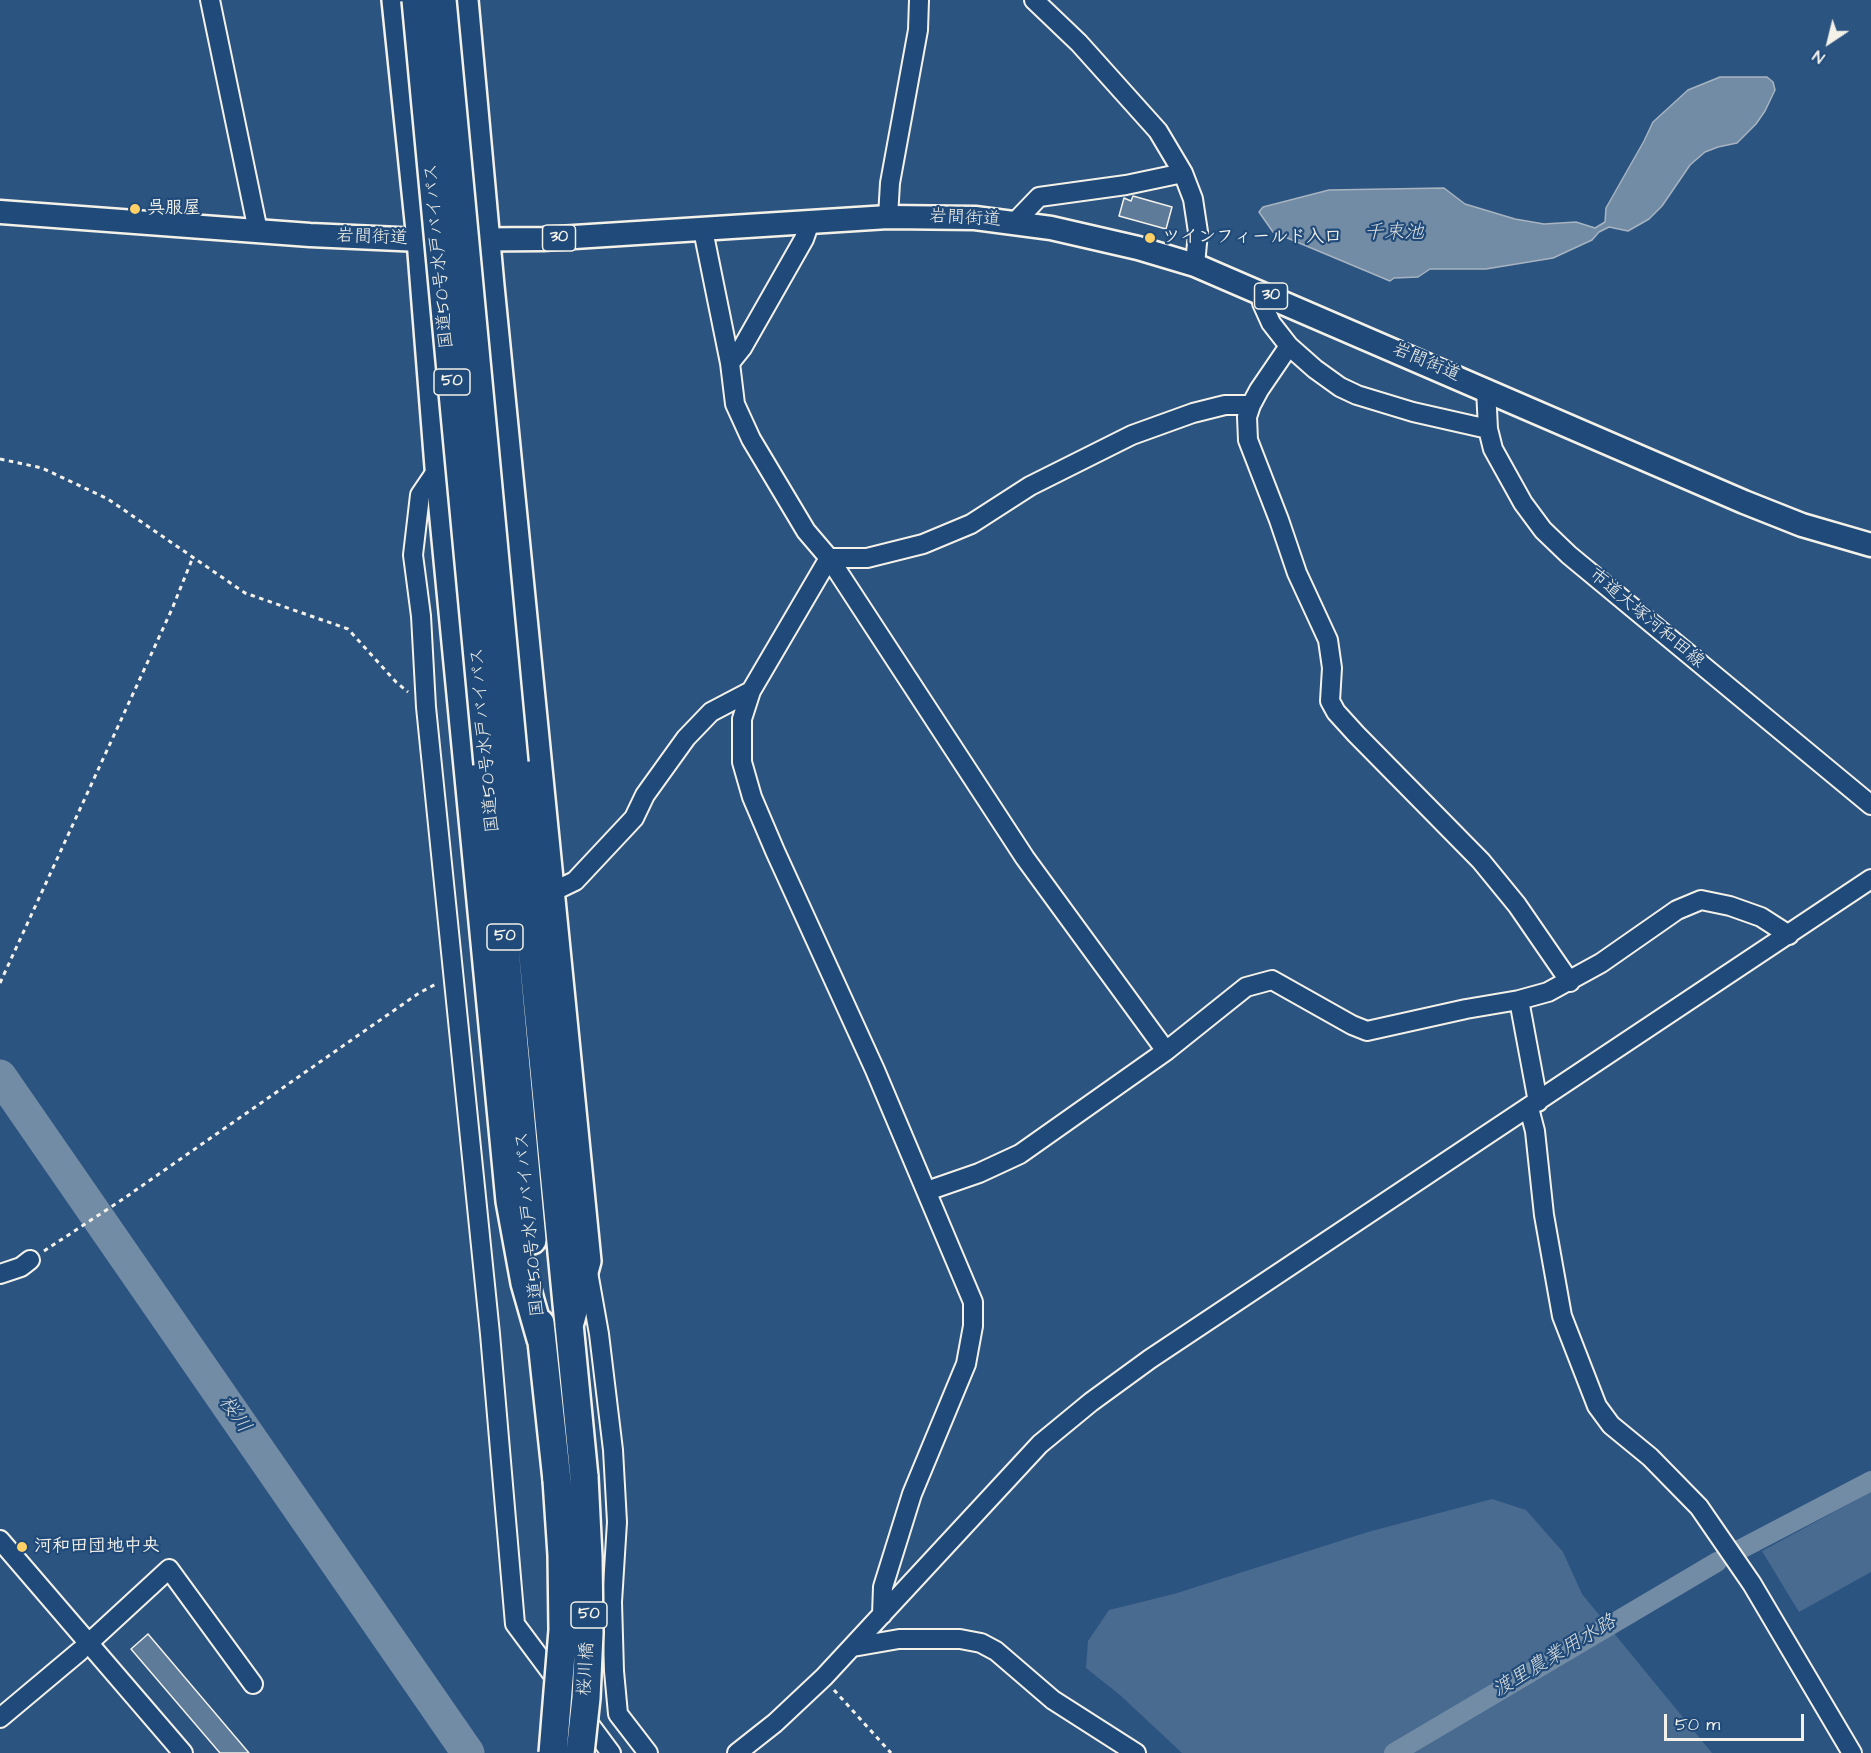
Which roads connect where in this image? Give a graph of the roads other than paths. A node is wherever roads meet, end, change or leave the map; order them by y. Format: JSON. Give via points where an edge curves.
{"nodes":[{"id":1,"x":210,"y":0,"type":"edge"},
{"id":2,"x":396,"y":0,"type":"edge"},
{"id":3,"x":416,"y":0,"type":"edge"},
{"id":4,"x":442,"y":0,"type":"edge"},
{"id":5,"x":464,"y":0,"type":"edge"},
{"id":6,"x":919,"y":0,"type":"edge"},
{"id":7,"x":1034,"y":0,"type":"edge"},
{"id":8,"x":1184,"y":173,"type":"junction"},
{"id":9,"x":0,"y":212,"type":"edge"},
{"id":10,"x":888,"y":217,"type":"junction"},
{"id":11,"x":810,"y":222,"type":"junction"},
{"id":12,"x":1015,"y":222,"type":"junction"},
{"id":13,"x":703,"y":230,"type":"junction"},
{"id":14,"x":258,"y":231,"type":"junction"},
{"id":15,"x":421,"y":240,"type":"junction"},
{"id":16,"x":485,"y":240,"type":"junction"},
{"id":17,"x":1195,"y":265,"type":"junction"},
{"id":18,"x":1261,"y":292,"type":"junction"},
{"id":19,"x":1289,"y":346,"type":"junction"},
{"id":20,"x":730,"y":363,"type":"junction"},
{"id":21,"x":1486,"y":389,"type":"junction"},
{"id":22,"x":1251,"y":405,"type":"junction"},
{"id":23,"x":1488,"y":429,"type":"junction"},
{"id":24,"x":439,"y":467,"type":"junction"},
{"id":25,"x":1871,"y":545,"type":"edge"},
{"id":26,"x":829,"y":558,"type":"junction"},
{"id":27,"x":752,"y":691,"type":"junction"},
{"id":28,"x":501,"y":763,"type":"junction"},
{"id":29,"x":1871,"y":805,"type":"edge"},
{"id":30,"x":1871,"y":879,"type":"edge"},
{"id":31,"x":549,"y":893,"type":"junction"},
{"id":32,"x":1789,"y":935,"type":"junction"},
{"id":33,"x":1570,"y":982,"type":"junction"},
{"id":34,"x":1519,"y":1000,"type":"junction"},
{"id":35,"x":1166,"y":1051,"type":"junction"},
{"id":36,"x":1533,"y":1105,"type":"junction"},
{"id":37,"x":927,"y":1191,"type":"junction"},
{"id":38,"x":30,"y":1260,"type":"road end"},
{"id":39,"x":587,"y":1261,"type":"junction"},
{"id":40,"x":0,"y":1274,"type":"edge"},
{"id":41,"x":569,"y":1326,"type":"junction"},
{"id":42,"x":541,"y":1340,"type":"junction"},
{"id":43,"x":571,"y":1478,"type":"junction"},
{"id":44,"x":0,"y":1540,"type":"edge"},
{"id":45,"x":882,"y":1615,"type":"junction"},
{"id":46,"x":88,"y":1642,"type":"junction"},
{"id":47,"x":853,"y":1647,"type":"junction"},
{"id":48,"x":253,"y":1684,"type":"dead end"},
{"id":49,"x":0,"y":1718,"type":"edge"},
{"id":50,"x":183,"y":1753,"type":"edge"},
{"id":51,"x":553,"y":1753,"type":"edge"},
{"id":52,"x":580,"y":1753,"type":"edge"},
{"id":53,"x":611,"y":1753,"type":"edge"},
{"id":54,"x":648,"y":1753,"type":"edge"},
{"id":55,"x":737,"y":1753,"type":"edge"},
{"id":56,"x":1136,"y":1753,"type":"edge"},
{"id":57,"x":1852,"y":1753,"type":"edge"}],
"edges":[{"from":1,"to":14,"type":"street"},
{"from":2,"to":15,"type":"highway"},
{"from":3,"to":28,"type":"highway","name":"国道50号水戸バイパス","number":"50","bridge":true},
{"from":4,"to":28,"type":"highway","name":"国道50号水戸バイパス","number":"50","bridge":true},
{"from":5,"to":16,"type":"highway"},
{"from":6,"to":10,"type":"street","via":[[918,30],[890,183]]},
{"from":7,"to":8,"type":"street","via":[[1079,43],[1158,131]]},
{"from":8,"to":12,"type":"street","via":[[1039,197]]},
{"from":8,"to":17,"type":"street","via":[[1197,219]]},
{"from":9,"to":14,"type":"main road","name":"岩間街道","number":"30"},
{"from":10,"to":11,"type":"main road","name":"岩間街道","number":"30"},
{"from":10,"to":12,"type":"main road","name":"岩間街道","number":"30"},
{"from":11,"to":13,"type":"main road","name":"岩間街道","number":"30"},
{"from":11,"to":20,"type":"street","via":[[759,319]]},
{"from":12,"to":17,"type":"main road","name":"岩間街道","number":"30","via":[[1089,236]]},
{"from":13,"to":16,"type":"main road","name":"岩間街道","number":"30"},
{"from":13,"to":20,"type":"street"},
{"from":14,"to":15,"type":"main road","name":"岩間街道","number":"30"},
{"from":15,"to":16,"type":"main road","name":"岩間街道","number":"30"},
{"from":15,"to":24,"type":"highway"},
{"from":16,"to":31,"type":"highway"},
{"from":17,"to":18,"type":"main road","name":"岩間街道","number":"30"},
{"from":18,"to":19,"type":"street","via":[[1271,323]]},
{"from":18,"to":21,"type":"main road","name":"岩間街道","number":"30"},
{"from":19,"to":22,"type":"street"},
{"from":19,"to":23,"type":"street","via":[[1315,369],[1357,395]]},
{"from":20,"to":26,"type":"street","via":[[735,404],[751,439],[806,531]]},
{"from":21,"to":23,"type":"street","name":"市道大塚河和田線"},
{"from":21,"to":25,"type":"main road","name":"岩間街道","number":"30","via":[[1754,506]]},
{"from":22,"to":26,"type":"street","via":[[1225,405],[1193,412],[1132,435],[1030,486],[971,524],[923,544],[867,558]]},
{"from":22,"to":33,"type":"street","via":[[1248,440],[1296,573],[1328,640],[1332,668],[1330,701],[1336,712],[1480,861],[1517,905]]},
{"from":23,"to":29,"type":"street","name":"市道大塚河和田線","via":[[1504,471],[1543,530]]},
{"from":24,"to":42,"type":"highway","via":[[510,1201],[525,1283]]},
{"from":24,"to":53,"type":"street","via":[[420,495],[412,555],[421,616],[426,707],[490,1334],[515,1624]]},
{"from":26,"to":27,"type":"street"},
{"from":26,"to":35,"type":"street","via":[[1025,858]]},
{"from":27,"to":31,"type":"street","via":[[711,712],[686,738],[645,795],[634,818],[575,882]]},
{"from":27,"to":37,"type":"street","via":[[742,719],[741,741],[742,762],[752,797]]},
{"from":28,"to":41,"type":"highway","name":"国道50号水戸バイパス","number":"50"},
{"from":28,"to":42,"type":"highway","name":"国道50号水戸バイパス","number":"50"},
{"from":30,"to":32,"type":"street"},
{"from":31,"to":39,"type":"highway"},
{"from":32,"to":33,"type":"street","via":[[1761,917],[1701,900],[1677,910]]},
{"from":32,"to":36,"type":"street"},
{"from":33,"to":34,"type":"street"},
{"from":34,"to":35,"type":"street","via":[[1367,1030],[1352,1026],[1272,980],[1246,987]]},
{"from":34,"to":36,"type":"street"},
{"from":35,"to":37,"type":"street","via":[[1020,1154]]},
{"from":36,"to":45,"type":"street","via":[[1091,1402],[1040,1444]]},
{"from":36,"to":57,"type":"street","via":[[1544,1215],[1562,1316],[1597,1406],[1611,1425],[1650,1457],[1699,1507],[1752,1584]]},
{"from":37,"to":45,"type":"street","via":[[973,1302],[973,1326],[966,1364],[912,1494],[886,1576]]},
{"from":38,"to":40,"type":"street"},
{"from":39,"to":41,"type":"highway"},
{"from":39,"to":54,"type":"street","via":[[613,1450],[617,1522],[612,1602],[618,1714]]},
{"from":41,"to":43,"type":"highway","name":"国道50号水戸バイパス","number":"50"},
{"from":42,"to":43,"type":"highway","name":"国道50号水戸バイパス","number":"50"},
{"from":43,"to":51,"type":"highway","name":"桜川橋","number":"50","bridge":true,"via":[[562,1555],[563,1630]]},
{"from":43,"to":52,"type":"highway","name":"桜川橋","number":"50","bridge":true,"via":[[588,1557],[589,1633]]},
{"from":44,"to":46,"type":"street"},
{"from":45,"to":47,"type":"street"},
{"from":46,"to":48,"type":"street","via":[[169,1569]]},
{"from":46,"to":49,"type":"street"},
{"from":46,"to":50,"type":"street"},
{"from":47,"to":55,"type":"street","via":[[775,1723]]},
{"from":47,"to":56,"type":"street","via":[[899,1639],[981,1643],[996,1651],[1053,1700]]}]}
